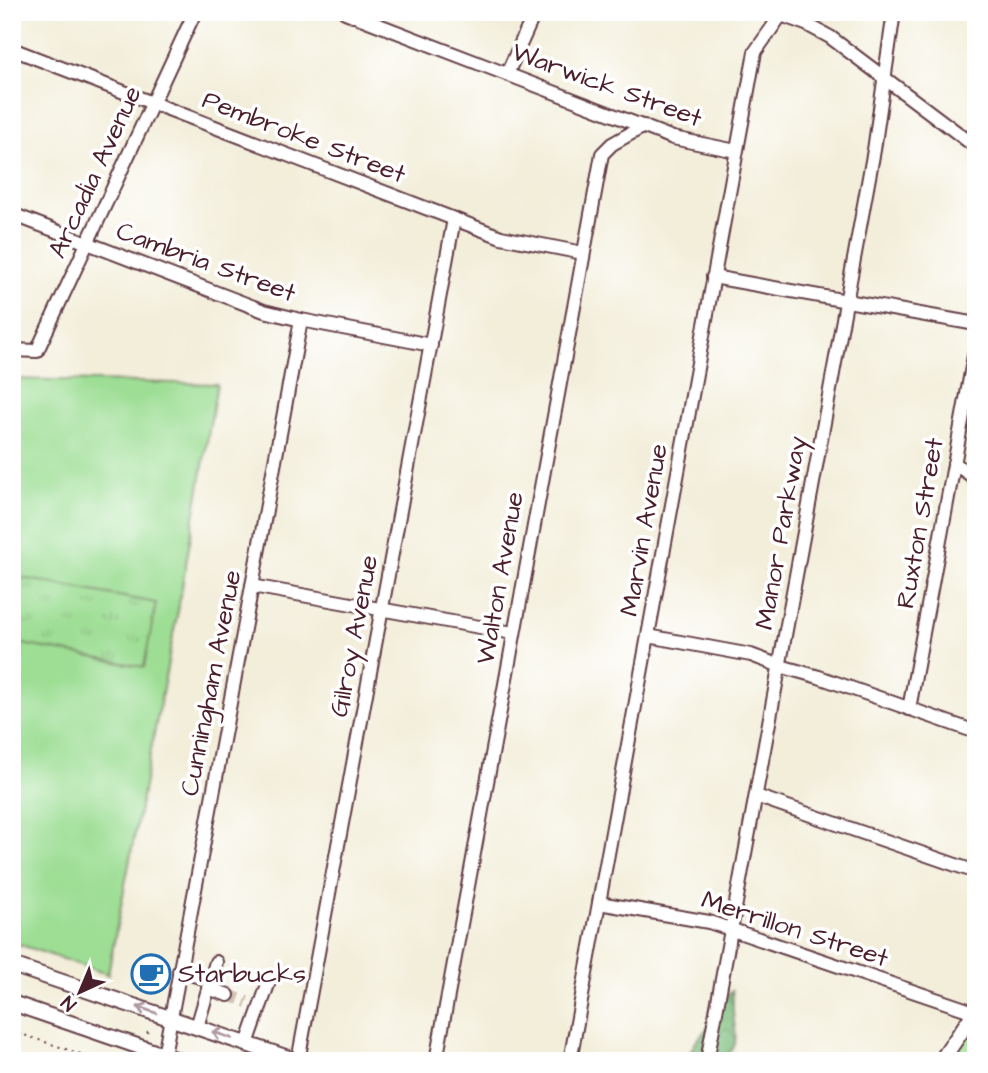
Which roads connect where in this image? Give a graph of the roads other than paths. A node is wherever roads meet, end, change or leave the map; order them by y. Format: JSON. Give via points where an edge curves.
{"nodes":[{"id":1,"x":195,"y":12,"type":"edge"},
{"id":2,"x":345,"y":12,"type":"edge"},
{"id":3,"x":535,"y":12,"type":"edge"},
{"id":4,"x":894,"y":12,"type":"edge"},
{"id":5,"x":777,"y":14,"type":"edge"},
{"id":6,"x":364,"y":15,"type":"edge"},
{"id":7,"x":12,"y":49,"type":"edge"},
{"id":8,"x":506,"y":74,"type":"junction"},
{"id":9,"x":885,"y":78,"type":"junction"},
{"id":10,"x":153,"y":103,"type":"junction"},
{"id":11,"x":644,"y":127,"type":"junction"},
{"id":12,"x":976,"y":147,"type":"edge"},
{"id":13,"x":736,"y":151,"type":"junction"},
{"id":14,"x":12,"y":214,"type":"edge"},
{"id":15,"x":454,"y":219,"type":"junction"},
{"id":16,"x":87,"y":243,"type":"junction"},
{"id":17,"x":583,"y":253,"type":"junction"},
{"id":18,"x":713,"y":277,"type":"junction"},
{"id":19,"x":846,"y":301,"type":"junction"},
{"id":20,"x":300,"y":320,"type":"junction"},
{"id":21,"x":976,"y":324,"type":"edge"},
{"id":22,"x":431,"y":345,"type":"junction"},
{"id":23,"x":976,"y":345,"type":"edge"},
{"id":24,"x":12,"y":350,"type":"edge"},
{"id":25,"x":954,"y":463,"type":"junction"},
{"id":26,"x":976,"y":479,"type":"edge"},
{"id":27,"x":252,"y":586,"type":"junction"},
{"id":28,"x":382,"y":609,"type":"junction"},
{"id":29,"x":513,"y":634,"type":"junction"},
{"id":30,"x":648,"y":636,"type":"junction"},
{"id":31,"x":780,"y":666,"type":"junction"},
{"id":32,"x":909,"y":709,"type":"junction"},
{"id":33,"x":976,"y":732,"type":"edge"},
{"id":34,"x":756,"y":796,"type":"junction"},
{"id":35,"x":976,"y":872,"type":"edge"},
{"id":36,"x":599,"y":903,"type":"junction"},
{"id":37,"x":731,"y":929,"type":"junction"},
{"id":38,"x":216,"y":962,"type":"dead end"},
{"id":39,"x":12,"y":965,"type":"edge"},
{"id":40,"x":179,"y":971,"type":"junction"},
{"id":41,"x":271,"y":976,"type":"dead end"},
{"id":42,"x":209,"y":984,"type":"junction"},
{"id":43,"x":228,"y":995,"type":"tunnel mouth"},
{"id":44,"x":247,"y":1002,"type":"tunnel mouth"},
{"id":45,"x":12,"y":1003,"type":"edge"},
{"id":46,"x":260,"y":1006,"type":"junction"},
{"id":47,"x":975,"y":1011,"type":"edge"},
{"id":48,"x":170,"y":1018,"type":"junction"},
{"id":49,"x":197,"y":1027,"type":"junction"},
{"id":50,"x":247,"y":1044,"type":"junction"},
{"id":51,"x":164,"y":1055,"type":"junction"},
{"id":52,"x":12,"y":1059,"type":"edge"},
{"id":53,"x":709,"y":1060,"type":"edge"},
{"id":54,"x":19,"y":1061,"type":"edge"},
{"id":55,"x":181,"y":1061,"type":"edge"},
{"id":56,"x":298,"y":1061,"type":"edge"},
{"id":57,"x":436,"y":1061,"type":"edge"},
{"id":58,"x":570,"y":1061,"type":"edge"},
{"id":59,"x":942,"y":1061,"type":"edge"}],
"edges":[{"from":1,"to":10,"type":"street","name":"Arcadia Avenue"},
{"from":2,"to":6,"type":"street","name":"Warwick Street"},
{"from":3,"to":8,"type":"street"},
{"from":4,"to":9,"type":"street","name":"Manor Parkway"},
{"from":5,"to":9,"type":"street","via":[[830,37]]},
{"from":5,"to":13,"type":"street","name":"Marvin Avenue","via":[[755,52]]},
{"from":6,"to":8,"type":"street","name":"Warwick Street"},
{"from":7,"to":10,"type":"street","name":"Pembroke Street"},
{"from":8,"to":11,"type":"street","name":"Warwick Street"},
{"from":9,"to":12,"type":"street"},
{"from":9,"to":19,"type":"street","name":"Manor Parkway"},
{"from":10,"to":15,"type":"street","name":"Pembroke Street"},
{"from":10,"to":16,"type":"street","name":"Arcadia Avenue"},
{"from":11,"to":13,"type":"street","name":"Warwick Street"},
{"from":11,"to":17,"type":"street","name":"Walton Avenue","via":[[602,154]]},
{"from":13,"to":18,"type":"street","name":"Marvin Avenue"},
{"from":14,"to":16,"type":"street","name":"Cambria Street"},
{"from":15,"to":17,"type":"street","name":"Pembroke Street","via":[[501,237]]},
{"from":15,"to":22,"type":"street","name":"Gilroy Avenue"},
{"from":16,"to":20,"type":"street","name":"Cambria Street","via":[[264,311]]},
{"from":16,"to":24,"type":"street","name":"Arcadia Avenue","via":[[37,351]]},
{"from":17,"to":29,"type":"street","name":"Walton Avenue"},
{"from":18,"to":19,"type":"street"},
{"from":18,"to":30,"type":"street","name":"Marvin Avenue"},
{"from":19,"to":21,"type":"street"},
{"from":19,"to":31,"type":"street","name":"Manor Parkway"},
{"from":20,"to":22,"type":"street","name":"Cambria Street"},
{"from":20,"to":27,"type":"street","name":"Cunningham Avenue"},
{"from":22,"to":28,"type":"street","name":"Gilroy Avenue"},
{"from":23,"to":25,"type":"street","name":"Ruxton Street"},
{"from":25,"to":26,"type":"street"},
{"from":25,"to":32,"type":"street","name":"Ruxton Street"},
{"from":27,"to":28,"type":"street"},
{"from":27,"to":40,"type":"street","name":"Cunningham Avenue"},
{"from":28,"to":29,"type":"street"},
{"from":28,"to":56,"type":"street","name":"Gilroy Avenue"},
{"from":29,"to":57,"type":"street","name":"Walton Avenue"},
{"from":30,"to":31,"type":"street","via":[[751,655]]},
{"from":30,"to":36,"type":"street","name":"Marvin Avenue"},
{"from":31,"to":32,"type":"street"},
{"from":31,"to":34,"type":"street","name":"Manor Parkway"},
{"from":32,"to":33,"type":"street"},
{"from":34,"to":35,"type":"street"},
{"from":34,"to":37,"type":"street","name":"Manor Parkway"},
{"from":36,"to":37,"type":"street","name":"Merrillon Street"},
{"from":36,"to":58,"type":"street","name":"Marvin Avenue"},
{"from":37,"to":47,"type":"street","name":"Merrillon Street"},
{"from":37,"to":53,"type":"street","name":"Manor Parkway"},
{"from":38,"to":42,"type":"street"},
{"from":48,"to":39,"type":"main road","one_way":true},
{"from":40,"to":42,"type":"street"},
{"from":40,"to":48,"type":"street","name":"Cunningham Avenue"},
{"from":41,"to":46,"type":"street"},
{"from":42,"to":43,"type":"street"},
{"from":42,"to":49,"type":"street"},
{"from":44,"to":46,"type":"street"},
{"from":45,"to":51,"type":"main road"},
{"from":46,"to":50,"type":"street"},
{"from":47,"to":59,"type":"main road"},
{"from":48,"to":49,"type":"main road"},
{"from":48,"to":51,"type":"street","name":"Cunningham Avenue"},
{"from":50,"to":49,"type":"main road","one_way":true},
{"from":50,"to":56,"type":"main road"},
{"from":51,"to":55,"type":"main road"},
{"from":52,"to":54,"type":"street"}]}
